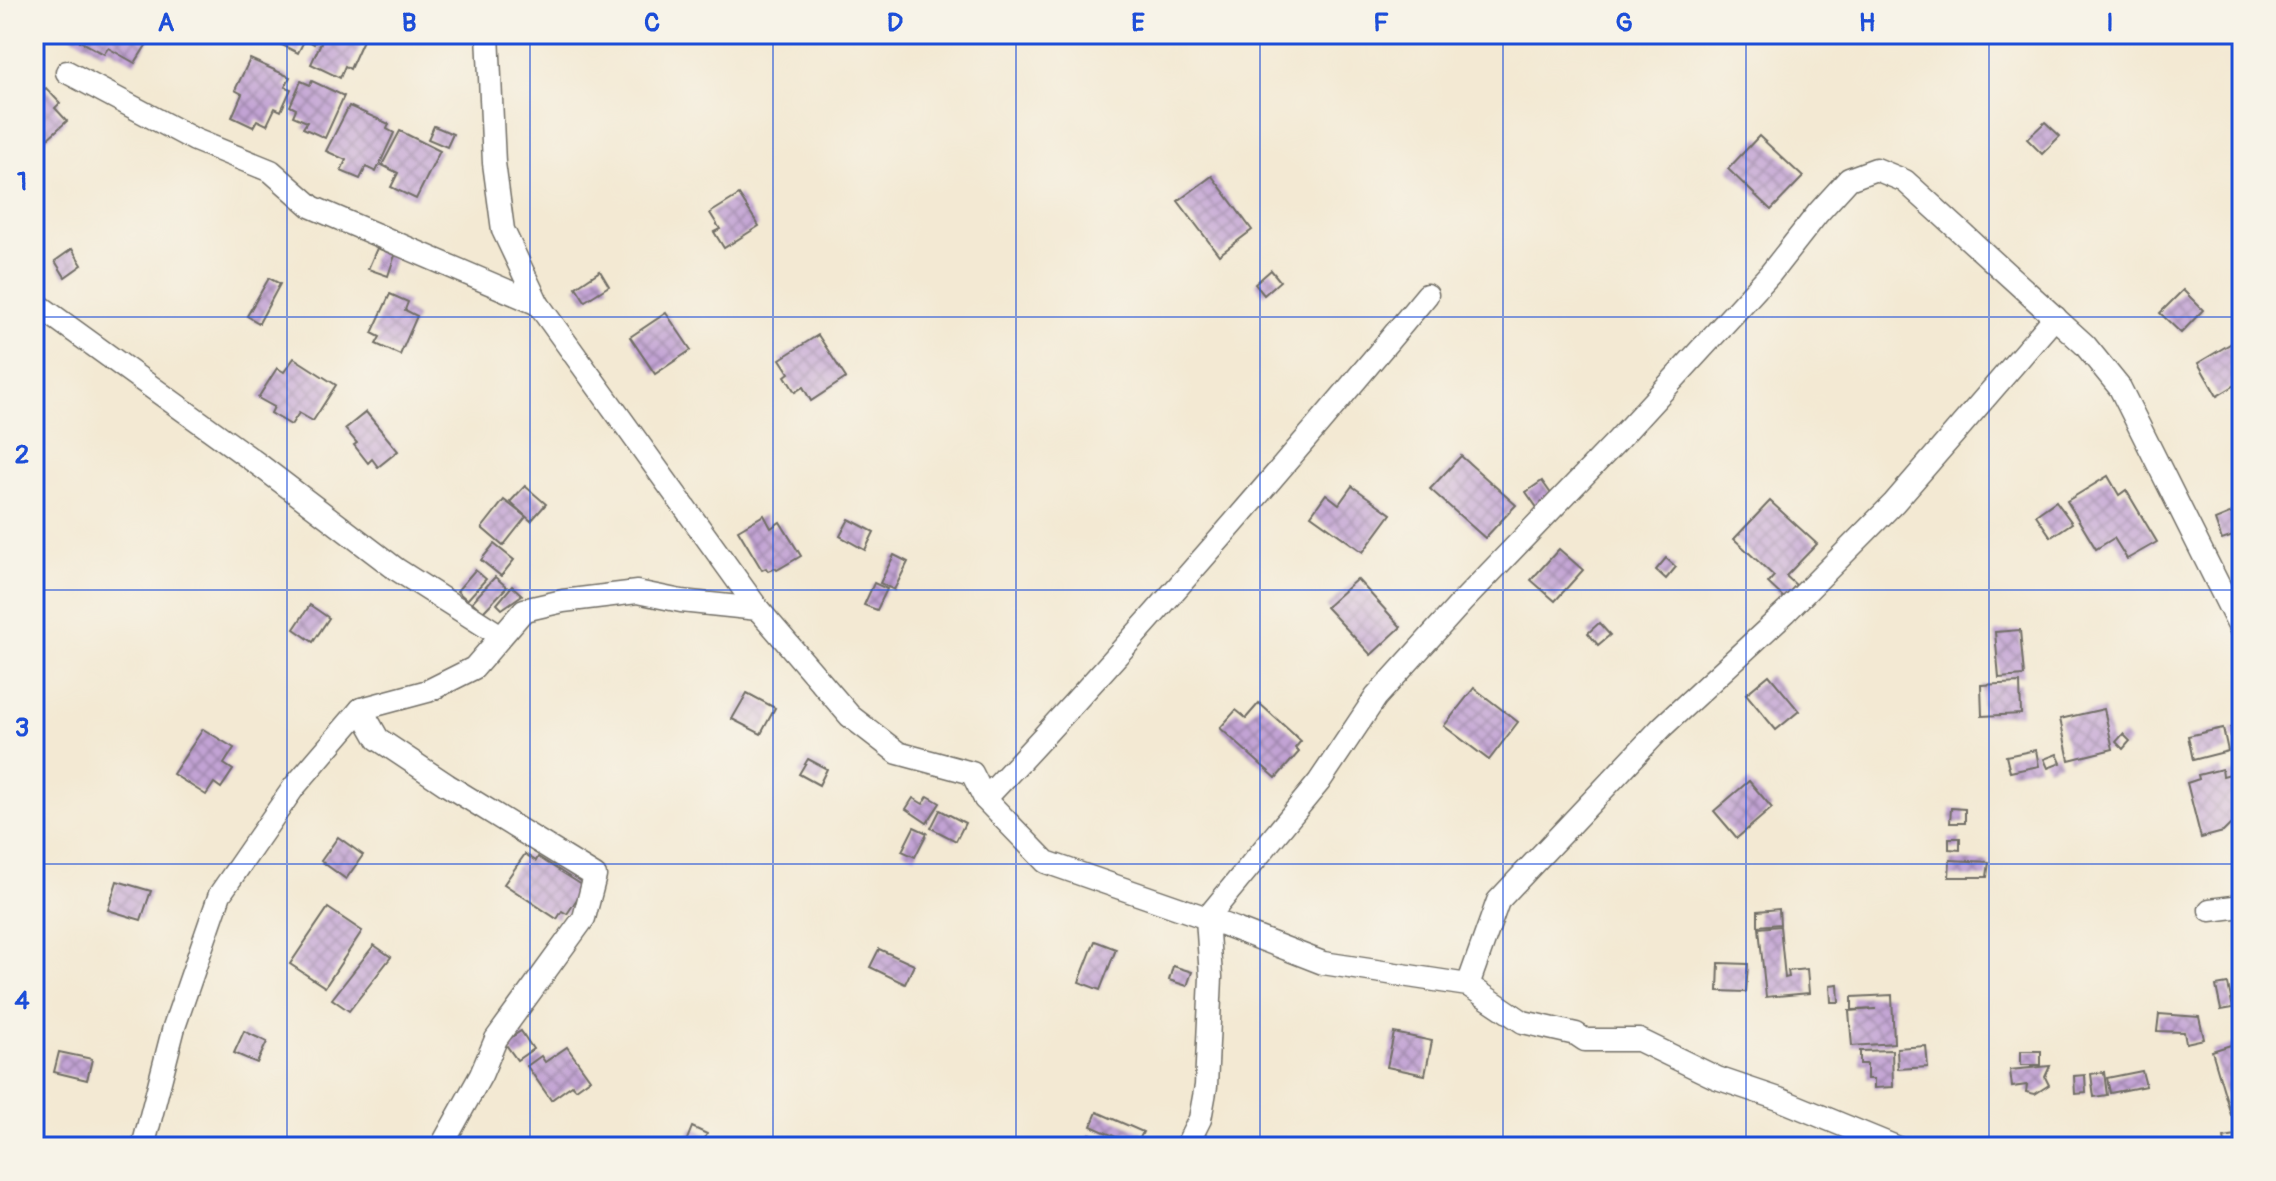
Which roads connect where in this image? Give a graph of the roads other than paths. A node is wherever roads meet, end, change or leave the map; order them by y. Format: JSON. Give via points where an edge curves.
{"nodes":[{"id":1,"x":488,"y":34,"type":"edge"},
{"id":2,"x":67,"y":72,"type":"dead end"},
{"id":3,"x":1427,"y":295,"type":"dead end"},
{"id":4,"x":34,"y":302,"type":"edge"},
{"id":5,"x":538,"y":304,"type":"junction"},
{"id":6,"x":2055,"y":317,"type":"junction"},
{"id":7,"x":758,"y":609,"type":"junction"},
{"id":8,"x":2242,"y":632,"type":"edge"},
{"id":9,"x":501,"y":636,"type":"junction"},
{"id":10,"x":361,"y":709,"type":"junction"},
{"id":11,"x":985,"y":799,"type":"junction"},
{"id":12,"x":2242,"y":906,"type":"edge"},
{"id":13,"x":2210,"y":910,"type":"dead end"},
{"id":14,"x":1207,"y":918,"type":"junction"},
{"id":15,"x":1468,"y":985,"type":"junction"},
{"id":16,"x":143,"y":1147,"type":"edge"},
{"id":17,"x":441,"y":1147,"type":"edge"},
{"id":18,"x":1186,"y":1147,"type":"edge"},
{"id":19,"x":1896,"y":1147,"type":"edge"}],
"edges":[{"from":1,"to":5,"type":"street","via":[[503,230]]},
{"from":2,"to":5,"type":"street","via":[[195,140],[271,171],[312,207]]},
{"from":3,"to":11,"type":"street","via":[[1244,512]]},
{"from":4,"to":9,"type":"street","via":[[396,569]]},
{"from":5,"to":7,"type":"street"},
{"from":6,"to":8,"type":"street","via":[[2120,388]]},
{"from":6,"to":14,"type":"street","via":[[1905,181],[1876,169],[1849,179],[1759,286],[1376,697],[1319,782]]},
{"from":6,"to":15,"type":"street","via":[[1894,503],[1662,727],[1498,901]]},
{"from":7,"to":9,"type":"street","via":[[637,592],[524,610]]},
{"from":7,"to":11,"type":"street","via":[[850,716],[898,753],[972,773]]},
{"from":9,"to":10,"type":"street","via":[[474,668],[428,691]]},
{"from":10,"to":16,"type":"street","via":[[294,787],[220,894],[174,1027]]},
{"from":10,"to":17,"type":"street","via":[[378,739],[595,876],[584,918],[496,1039]]},
{"from":11,"to":14,"type":"street","via":[[1046,862]]},
{"from":12,"to":13,"type":"street"},
{"from":14,"to":15,"type":"street","via":[[1323,963]]},
{"from":14,"to":18,"type":"street","via":[[1211,977],[1206,1086],[1200,1119]]},
{"from":15,"to":19,"type":"street","via":[[1523,1022],[1585,1040],[1639,1040],[1717,1078]]}]}
